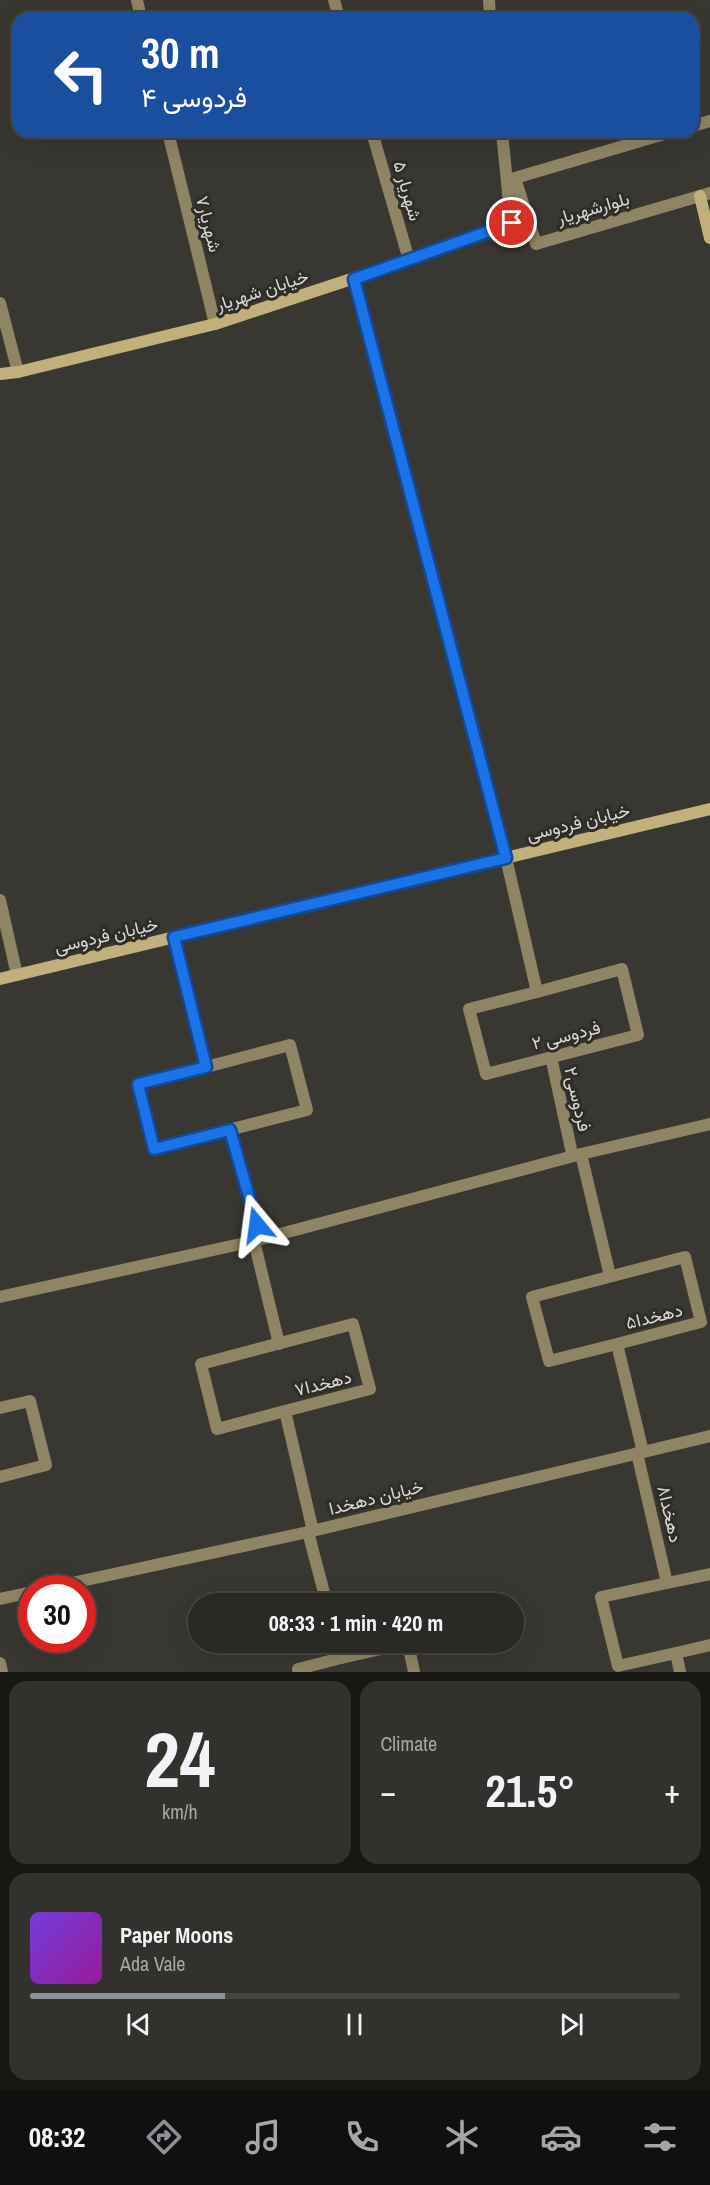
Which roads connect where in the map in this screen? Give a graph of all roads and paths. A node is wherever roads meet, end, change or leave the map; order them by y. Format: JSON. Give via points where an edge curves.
{"nodes":[{"id":1,"x":169,"y":138,"type":"edge"},
{"id":2,"x":374,"y":138,"type":"edge"},
{"id":3,"x":503,"y":138,"type":"edge"},
{"id":4,"x":651,"y":138,"type":"edge"},
{"id":5,"x":705,"y":194,"type":"edge"},
{"id":6,"x":528,"y":218,"type":"junction"},
{"id":7,"x":512,"y":223,"type":"junction"},
{"id":8,"x":710,"y":238,"type":"edge"},
{"id":9,"x":410,"y":260,"type":"junction"},
{"id":10,"x":354,"y":279,"type":"junction"},
{"id":11,"x":0,"y":303,"type":"edge"},
{"id":12,"x":215,"y":324,"type":"junction"},
{"id":13,"x":18,"y":372,"type":"junction"},
{"id":14,"x":0,"y":374,"type":"edge"},
{"id":15,"x":710,"y":809,"type":"edge"},
{"id":16,"x":506,"y":858,"type":"junction"},
{"id":17,"x":0,"y":900,"type":"edge"},
{"id":18,"x":174,"y":937,"type":"junction"},
{"id":19,"x":17,"y":975,"type":"junction"},
{"id":20,"x":0,"y":979,"type":"edge"},
{"id":21,"x":537,"y":992,"type":"junction"},
{"id":22,"x":550,"y":1057,"type":"junction"},
{"id":23,"x":206,"y":1067,"type":"junction"},
{"id":24,"x":710,"y":1124,"type":"edge"},
{"id":25,"x":230,"y":1130,"type":"junction"},
{"id":26,"x":576,"y":1152,"type":"junction"},
{"id":27,"x":257,"y":1225,"type":"dead end"},
{"id":28,"x":254,"y":1241,"type":"junction"},
{"id":29,"x":610,"y":1276,"type":"junction"},
{"id":30,"x":0,"y":1297,"type":"edge"},
{"id":31,"x":279,"y":1344,"type":"junction"},
{"id":32,"x":617,"y":1344,"type":"junction"},
{"id":33,"x":0,"y":1408,"type":"edge"},
{"id":34,"x":285,"y":1411,"type":"junction"},
{"id":35,"x":710,"y":1436,"type":"edge"},
{"id":36,"x":640,"y":1452,"type":"junction"},
{"id":37,"x":0,"y":1477,"type":"edge"},
{"id":38,"x":311,"y":1532,"type":"junction"},
{"id":39,"x":710,"y":1574,"type":"edge"},
{"id":40,"x":96,"y":1578,"type":"edge"},
{"id":41,"x":667,"y":1582,"type":"junction"},
{"id":42,"x":325,"y":1593,"type":"edge"},
{"id":43,"x":18,"y":1595,"type":"edge"},
{"id":44,"x":0,"y":1599,"type":"edge"},
{"id":45,"x":710,"y":1645,"type":"edge"},
{"id":46,"x":340,"y":1653,"type":"edge"},
{"id":47,"x":676,"y":1653,"type":"junction"},
{"id":48,"x":341,"y":1658,"type":"junction"},
{"id":49,"x":0,"y":1663,"type":"edge"},
{"id":50,"x":2,"y":1672,"type":"edge"},
{"id":51,"x":299,"y":1672,"type":"edge"},
{"id":52,"x":414,"y":1672,"type":"edge"},
{"id":53,"x":680,"y":1672,"type":"edge"}],
"edges":[{"from":1,"to":12,"type":"street","name":"شهریار۷"},
{"from":2,"to":9,"type":"street","name":"شهریار ۵"},
{"from":3,"to":7,"type":"street"},
{"from":4,"to":6,"type":"street","name":"بلوارشهریار","via":[[515,178]]},
{"from":5,"to":6,"type":"street","name":"بلوارشهریار","via":[[536,244]]},
{"from":5,"to":8,"type":"street"},
{"from":6,"to":7,"type":"street","name":"خیابان شهریار"},
{"from":7,"to":9,"type":"street","name":"خیابان شهریار"},
{"from":9,"to":10,"type":"street","name":"خیابان شهریار"},
{"from":10,"to":12,"type":"street","name":"خیابان شهریار"},
{"from":10,"to":16,"type":"street"},
{"from":11,"to":13,"type":"street"},
{"from":12,"to":13,"type":"street","name":"خیابان شهریار"},
{"from":13,"to":14,"type":"street","name":"خیابان شهریار"},
{"from":15,"to":16,"type":"street","name":"خیابان فردوسی"},
{"from":16,"to":18,"type":"street","name":"خیابان فردوسی"},
{"from":16,"to":21,"type":"street"},
{"from":17,"to":19,"type":"street"},
{"from":18,"to":19,"type":"street","name":"خیابان فردوسی"},
{"from":18,"to":23,"type":"street"},
{"from":19,"to":20,"type":"street","name":"خیابان فردوسی"},
{"from":21,"to":22,"type":"street","name":"فردوسی ۲","via":[[470,1009],[486,1074]]},
{"from":21,"to":22,"type":"street","name":"فردوسی ۲","via":[[622,969],[638,1035]]},
{"from":22,"to":26,"type":"street","name":"فردوسی۲"},
{"from":23,"to":25,"type":"street","via":[[138,1084],[154,1149]]},
{"from":23,"to":25,"type":"street","via":[[291,1045],[307,1110]]},
{"from":24,"to":26,"type":"street"},
{"from":25,"to":27,"type":"street"},
{"from":26,"to":28,"type":"street"},
{"from":26,"to":29,"type":"street"},
{"from":28,"to":30,"type":"street"},
{"from":28,"to":31,"type":"street"},
{"from":29,"to":32,"type":"street","name":"دهخدا۵","via":[[532,1297],[549,1361]]},
{"from":29,"to":32,"type":"street","name":"دهخدا۵","via":[[685,1257],[701,1322]]},
{"from":31,"to":34,"type":"street","name":"دهخدا۷","via":[[201,1364],[217,1429]]},
{"from":31,"to":34,"type":"street","name":"دهخدا۷","via":[[354,1324],[370,1389]]},
{"from":32,"to":36,"type":"street","name":"دهخدا۵"},
{"from":33,"to":37,"type":"street","via":[[30,1401],[46,1465]]},
{"from":34,"to":38,"type":"street","name":"دهخدا۷"},
{"from":35,"to":36,"type":"street","name":"خیابان دهخدا"},
{"from":36,"to":38,"type":"street","name":"خیابان دهخدا"},
{"from":36,"to":41,"type":"street","name":"دهخدا۸"},
{"from":38,"to":40,"type":"street","name":"خیابان دهخدا"},
{"from":38,"to":42,"type":"street","name":"دهخدا۷"},
{"from":39,"to":41,"type":"street"},
{"from":41,"to":47,"type":"street","via":[[601,1597],[618,1666]]},
{"from":43,"to":44,"type":"street"},
{"from":45,"to":47,"type":"street"},
{"from":46,"to":48,"type":"street"},
{"from":47,"to":53,"type":"street"},
{"from":48,"to":51,"type":"street","via":[[298,1669]]},
{"from":48,"to":52,"type":"street","via":[[408,1643]]},
{"from":49,"to":50,"type":"street"}]}
